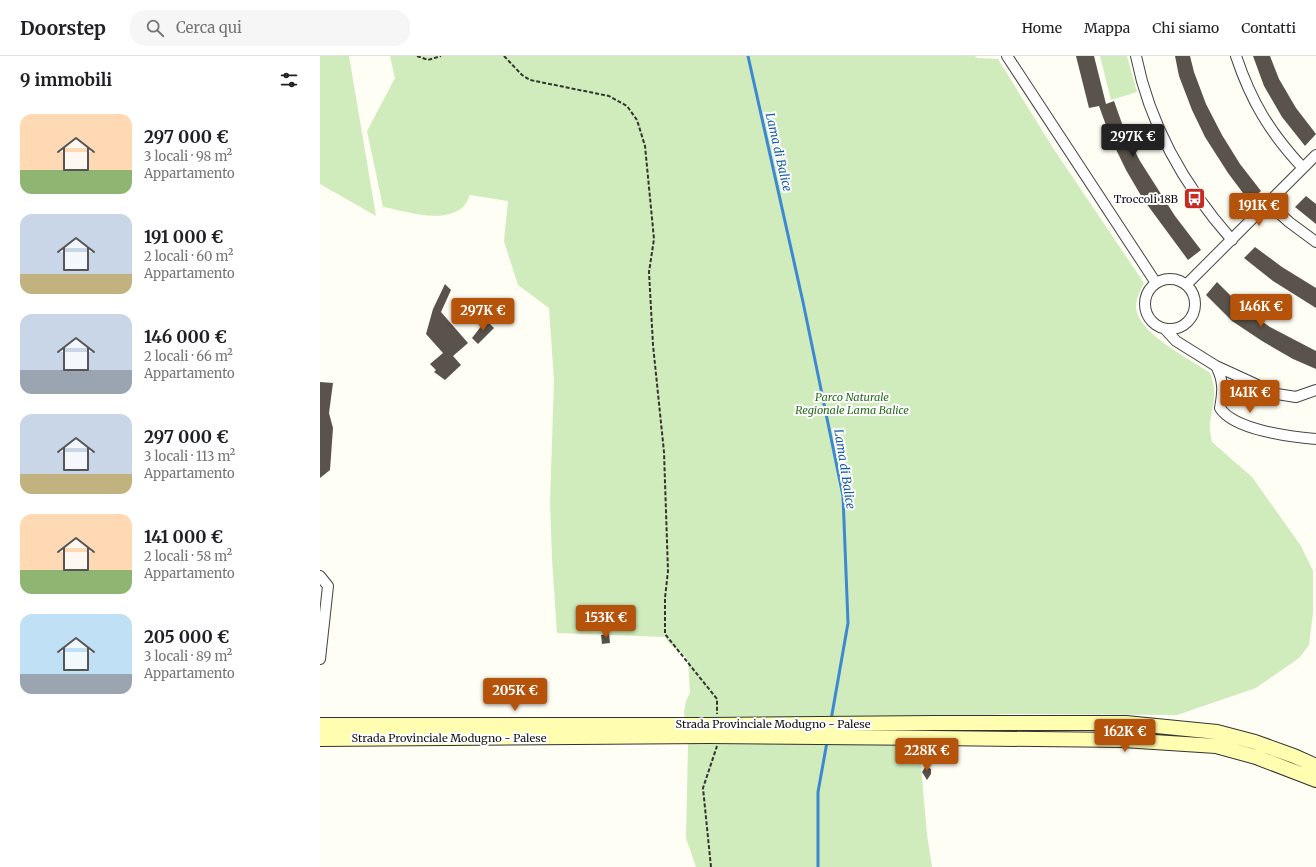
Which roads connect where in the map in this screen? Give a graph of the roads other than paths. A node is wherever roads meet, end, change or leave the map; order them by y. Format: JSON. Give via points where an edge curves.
{"nodes":[{"id":1,"x":1007,"y":56,"type":"edge"},
{"id":2,"x":1136,"y":56,"type":"edge"},
{"id":3,"x":1236,"y":56,"type":"edge"},
{"id":4,"x":1316,"y":155,"type":"edge"},
{"id":5,"x":1303,"y":168,"type":"junction"},
{"id":6,"x":1268,"y":203,"type":"junction"},
{"id":7,"x":1232,"y":240,"type":"junction"},
{"id":8,"x":1316,"y":242,"type":"edge"},
{"id":9,"x":1156,"y":283,"type":"junction"},
{"id":10,"x":1187,"y":284,"type":"junction"},
{"id":11,"x":1166,"y":329,"type":"junction"},
{"id":12,"x":1216,"y":366,"type":"junction"},
{"id":13,"x":1316,"y":390,"type":"edge"},
{"id":14,"x":1316,"y":438,"type":"edge"},
{"id":15,"x":320,"y":576,"type":"edge"},
{"id":16,"x":320,"y":659,"type":"edge"},
{"id":17,"x":320,"y":725,"type":"edge"},
{"id":18,"x":713,"y":731,"type":"junction"},
{"id":19,"x":320,"y":739,"type":"edge"},
{"id":20,"x":1316,"y":766,"type":"edge"},
{"id":21,"x":1316,"y":780,"type":"edge"}],
"edges":[{"from":1,"to":9,"type":"street"},
{"from":2,"to":7,"type":"street","via":[[1150,105],[1168,148],[1202,204]]},
{"from":3,"to":5,"type":"street","via":[[1246,85],[1272,133]]},
{"from":4,"to":5,"type":"street"},
{"from":5,"to":6,"type":"street"},
{"from":6,"to":7,"type":"street"},
{"from":6,"to":8,"type":"street"},
{"from":7,"to":10,"type":"street"},
{"from":9,"to":10,"type":"street","via":[[1170,278]]},
{"from":9,"to":11,"type":"street","via":[[1149,289],[1146,309],[1151,320]]},
{"from":10,"to":11,"type":"street","via":[[1195,302],[1192,316],[1181,327]]},
{"from":11,"to":12,"type":"street","via":[[1176,342]]},
{"from":12,"to":13,"type":"street","via":[[1277,394],[1296,397]]},
{"from":12,"to":14,"type":"street","via":[[1224,391],[1220,408],[1225,416],[1271,434]]},
{"from":15,"to":16,"type":"street","via":[[328,586]]},
{"from":17,"to":18,"type":"main road","name":"Strada Provinciale Modugno - Palese"},
{"from":18,"to":19,"type":"main road","name":"Strada Provinciale Modugno - Palese"},
{"from":18,"to":20,"type":"main road","name":"Strada Provinciale Modugno - Palese","bridge":true,"via":[[935,723],[1126,723],[1217,732],[1255,742]]},
{"from":18,"to":21,"type":"main road","name":"Strada Provinciale Modugno - Palese","bridge":true,"via":[[934,738],[1123,740],[1216,746],[1256,757]]}]}
